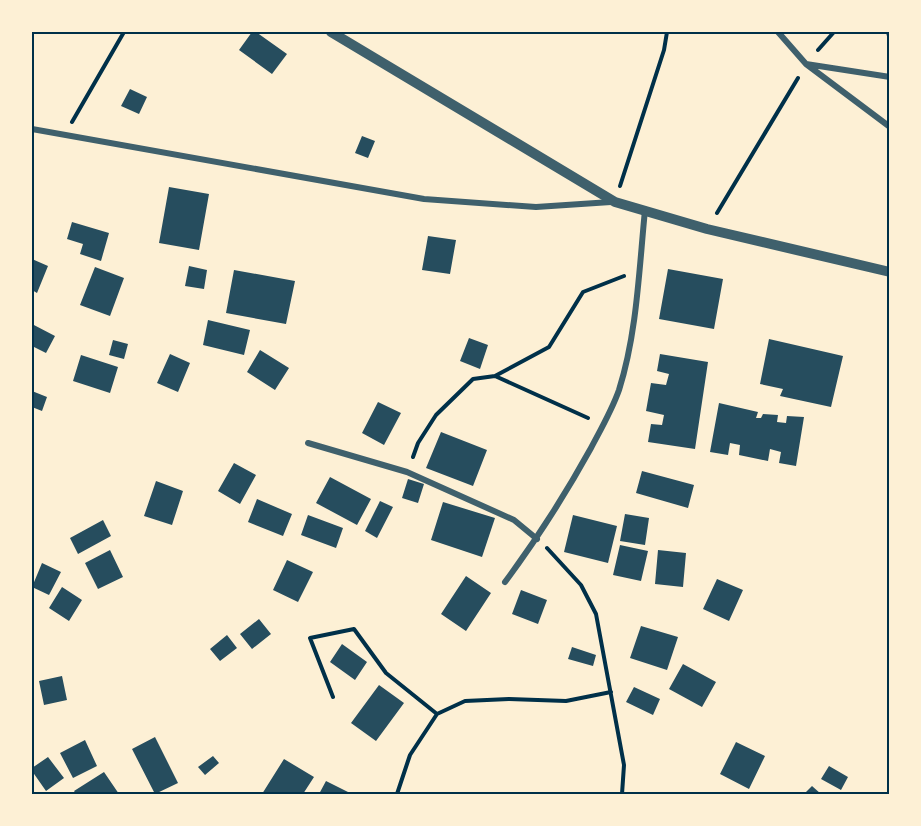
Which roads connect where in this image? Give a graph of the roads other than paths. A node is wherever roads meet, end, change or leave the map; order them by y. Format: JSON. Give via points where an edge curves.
{"nodes":[{"id":1,"x":331,"y":32,"type":"edge"},
{"id":2,"x":778,"y":32,"type":"edge"},
{"id":3,"x":806,"y":64,"type":"junction"},
{"id":4,"x":890,"y":78,"type":"edge"},
{"id":5,"x":890,"y":128,"type":"edge"},
{"id":6,"x":32,"y":129,"type":"edge"},
{"id":7,"x":615,"y":202,"type":"junction"},
{"id":8,"x":645,"y":210,"type":"junction"},
{"id":9,"x":890,"y":272,"type":"edge"},
{"id":10,"x":308,"y":443,"type":"dead end"},
{"id":11,"x":537,"y":539,"type":"junction"},
{"id":12,"x":505,"y":582,"type":"dead end"}],
"edges":[{"from":1,"to":7,"type":"street"},
{"from":2,"to":3,"type":"street"},
{"from":3,"to":4,"type":"street"},
{"from":3,"to":5,"type":"street"},
{"from":6,"to":7,"type":"street","via":[[424,199],[537,207]]},
{"from":7,"to":8,"type":"street"},
{"from":8,"to":9,"type":"street","via":[[707,229]]},
{"from":8,"to":11,"type":"street","via":[[632,334],[618,392],[571,484]]},
{"from":10,"to":11,"type":"street","via":[[407,472],[514,520]]},
{"from":11,"to":12,"type":"street"}]}
